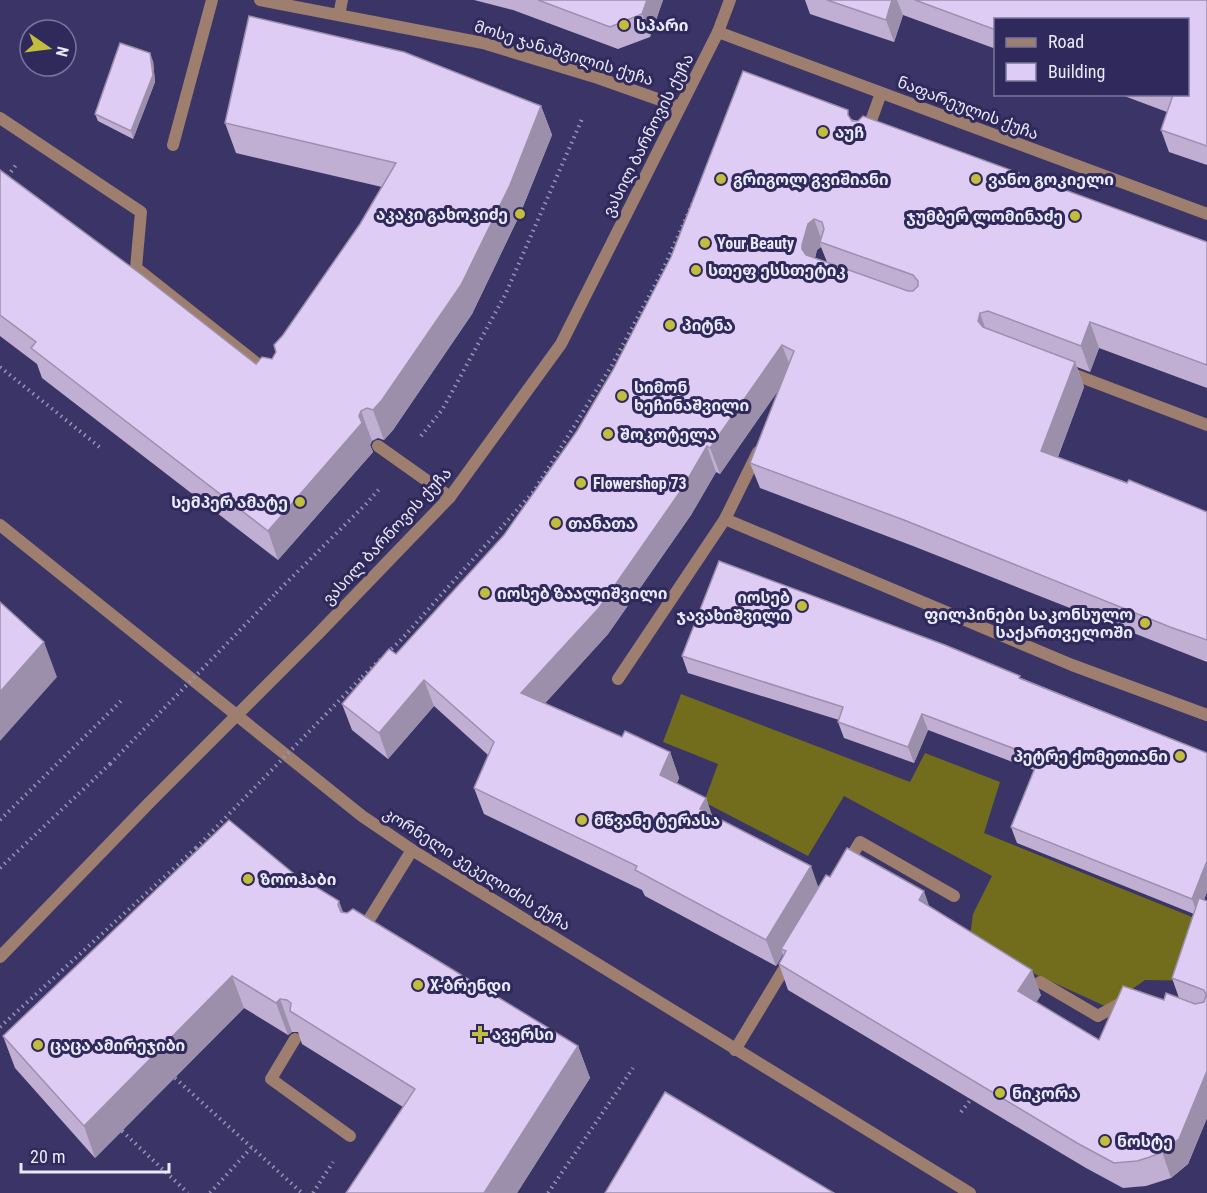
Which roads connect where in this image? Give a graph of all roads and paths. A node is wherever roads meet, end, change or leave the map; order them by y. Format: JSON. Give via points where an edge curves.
{"nodes":[{"id":1,"x":212,"y":0,"type":"edge"},
{"id":2,"x":260,"y":0,"type":"edge"},
{"id":3,"x":342,"y":0,"type":"edge"},
{"id":4,"x":730,"y":0,"type":"edge"},
{"id":5,"x":339,"y":15,"type":"junction"},
{"id":6,"x":718,"y":32,"type":"junction"},
{"id":7,"x":882,"y":93,"type":"junction"},
{"id":8,"x":680,"y":107,"type":"junction"},
{"id":9,"x":0,"y":118,"type":"edge"},
{"id":10,"x":582,"y":119,"type":"dead end"},
{"id":11,"x":865,"y":139,"type":"edge"},
{"id":12,"x":173,"y":146,"type":"dead end"},
{"id":13,"x":698,"y":191,"type":"edge"},
{"id":14,"x":1207,"y":214,"type":"edge"},
{"id":15,"x":612,"y":365,"type":"junction"},
{"id":16,"x":1050,"y":366,"type":"edge"},
{"id":17,"x":0,"y":367,"type":"edge"},
{"id":18,"x":622,"y":371,"type":"edge"},
{"id":19,"x":279,"y":381,"type":"edge"},
{"id":20,"x":1207,"y":424,"type":"edge"},
{"id":21,"x":763,"y":443,"type":"edge"},
{"id":22,"x":378,"y":446,"type":"edge"},
{"id":23,"x":102,"y":449,"type":"edge"},
{"id":24,"x":400,"y":463,"type":"junction"},
{"id":25,"x":450,"y":497,"type":"junction"},
{"id":26,"x":725,"y":519,"type":"junction"},
{"id":27,"x":0,"y":525,"type":"edge"},
{"id":28,"x":618,"y":679,"type":"dead end"},
{"id":29,"x":123,"y":699,"type":"dead end"},
{"id":30,"x":1207,"y":715,"type":"edge"},
{"id":31,"x":0,"y":820,"type":"edge"},
{"id":32,"x":412,"y":850,"type":"junction"},
{"id":33,"x":0,"y":868,"type":"edge"},
{"id":34,"x":842,"y":872,"type":"edge"},
{"id":35,"x":954,"y":896,"type":"dead end"},
{"id":36,"x":358,"y":937,"type":"edge"},
{"id":37,"x":800,"y":944,"type":"edge"},
{"id":38,"x":0,"y":957,"type":"edge"},
{"id":39,"x":1040,"y":982,"type":"dead end"},
{"id":40,"x":1135,"y":994,"type":"edge"},
{"id":41,"x":15,"y":1012,"type":"junction"},
{"id":42,"x":22,"y":1019,"type":"edge"},
{"id":43,"x":0,"y":1027,"type":"edge"},
{"id":44,"x":295,"y":1039,"type":"edge"},
{"id":45,"x":735,"y":1050,"type":"junction"},
{"id":46,"x":633,"y":1068,"type":"dead end"},
{"id":47,"x":175,"y":1078,"type":"edge"},
{"id":48,"x":972,"y":1098,"type":"edge"},
{"id":49,"x":961,"y":1112,"type":"edge"},
{"id":50,"x":122,"y":1131,"type":"edge"},
{"id":51,"x":350,"y":1136,"type":"dead end"},
{"id":52,"x":251,"y":1148,"type":"junction"},
{"id":53,"x":188,"y":1193,"type":"edge"},
{"id":54,"x":210,"y":1193,"type":"edge"},
{"id":55,"x":302,"y":1193,"type":"edge"},
{"id":56,"x":548,"y":1193,"type":"edge"},
{"id":57,"x":970,"y":1193,"type":"edge"}],
"edges":[{"from":1,"to":12,"type":"street"},
{"from":2,"to":5,"type":"street","name":"მოსე ჯანაშვილის ქუჩა"},
{"from":3,"to":5,"type":"street"},
{"from":4,"to":6,"type":"street","name":"ვასილ ბარნოვის ქუჩა"},
{"from":5,"to":8,"type":"street","name":"მოსე ჯანაშვილის ქუჩა","via":[[483,43]]},
{"from":6,"to":7,"type":"street","name":"ნაფარეულის ქუჩა"},
{"from":6,"to":8,"type":"street","name":"ვასილ ბარნოვის ქუჩა"},
{"from":7,"to":11,"type":"street"},
{"from":7,"to":14,"type":"street","name":"ნაფარეულის ქუჩა"},
{"from":8,"to":25,"type":"street","name":"ვასილ ბარნოვის ქუჩა","via":[[561,344]]},
{"from":9,"to":19,"type":"street","via":[[141,212],[136,268]]},
{"from":10,"to":24,"type":"path","via":[[505,295],[442,410]]},
{"from":13,"to":15,"type":"path","via":[[662,272]]},
{"from":15,"to":18,"type":"path"},
{"from":15,"to":41,"type":"path","bridge":true,"via":[[534,491],[400,641],[196,848]]},
{"from":16,"to":20,"type":"street"},
{"from":17,"to":23,"type":"path"},
{"from":21,"to":26,"type":"street"},
{"from":22,"to":24,"type":"street"},
{"from":24,"to":25,"type":"street"},
{"from":24,"to":33,"type":"path","bridge":true,"via":[[366,504],[110,764]]},
{"from":25,"to":38,"type":"street","name":"ვასილ ბარნოვის ქუჩა","bridge":true},
{"from":26,"to":28,"type":"street"},
{"from":26,"to":30,"type":"street","via":[[1072,665]]},
{"from":27,"to":32,"type":"street","name":"კორნელი კეკელიძის ქუჩა","via":[[362,816]]},
{"from":29,"to":31,"type":"path"},
{"from":32,"to":36,"type":"street"},
{"from":32,"to":45,"type":"street","name":"კორნელი კეკელიძის ქუჩა"},
{"from":34,"to":35,"type":"street","via":[[861,842]]},
{"from":37,"to":45,"type":"street"},
{"from":39,"to":40,"type":"street","via":[[1098,1016]]},
{"from":41,"to":42,"type":"path"},
{"from":41,"to":43,"type":"path"},
{"from":44,"to":51,"type":"street","via":[[271,1078]]},
{"from":45,"to":57,"type":"street","name":"კორნელი კეკელიძის ქუჩა"},
{"from":46,"to":56,"type":"path"},
{"from":47,"to":52,"type":"path"},
{"from":48,"to":49,"type":"path"},
{"from":50,"to":53,"type":"path"},
{"from":52,"to":54,"type":"path"},
{"from":52,"to":55,"type":"path"}]}
